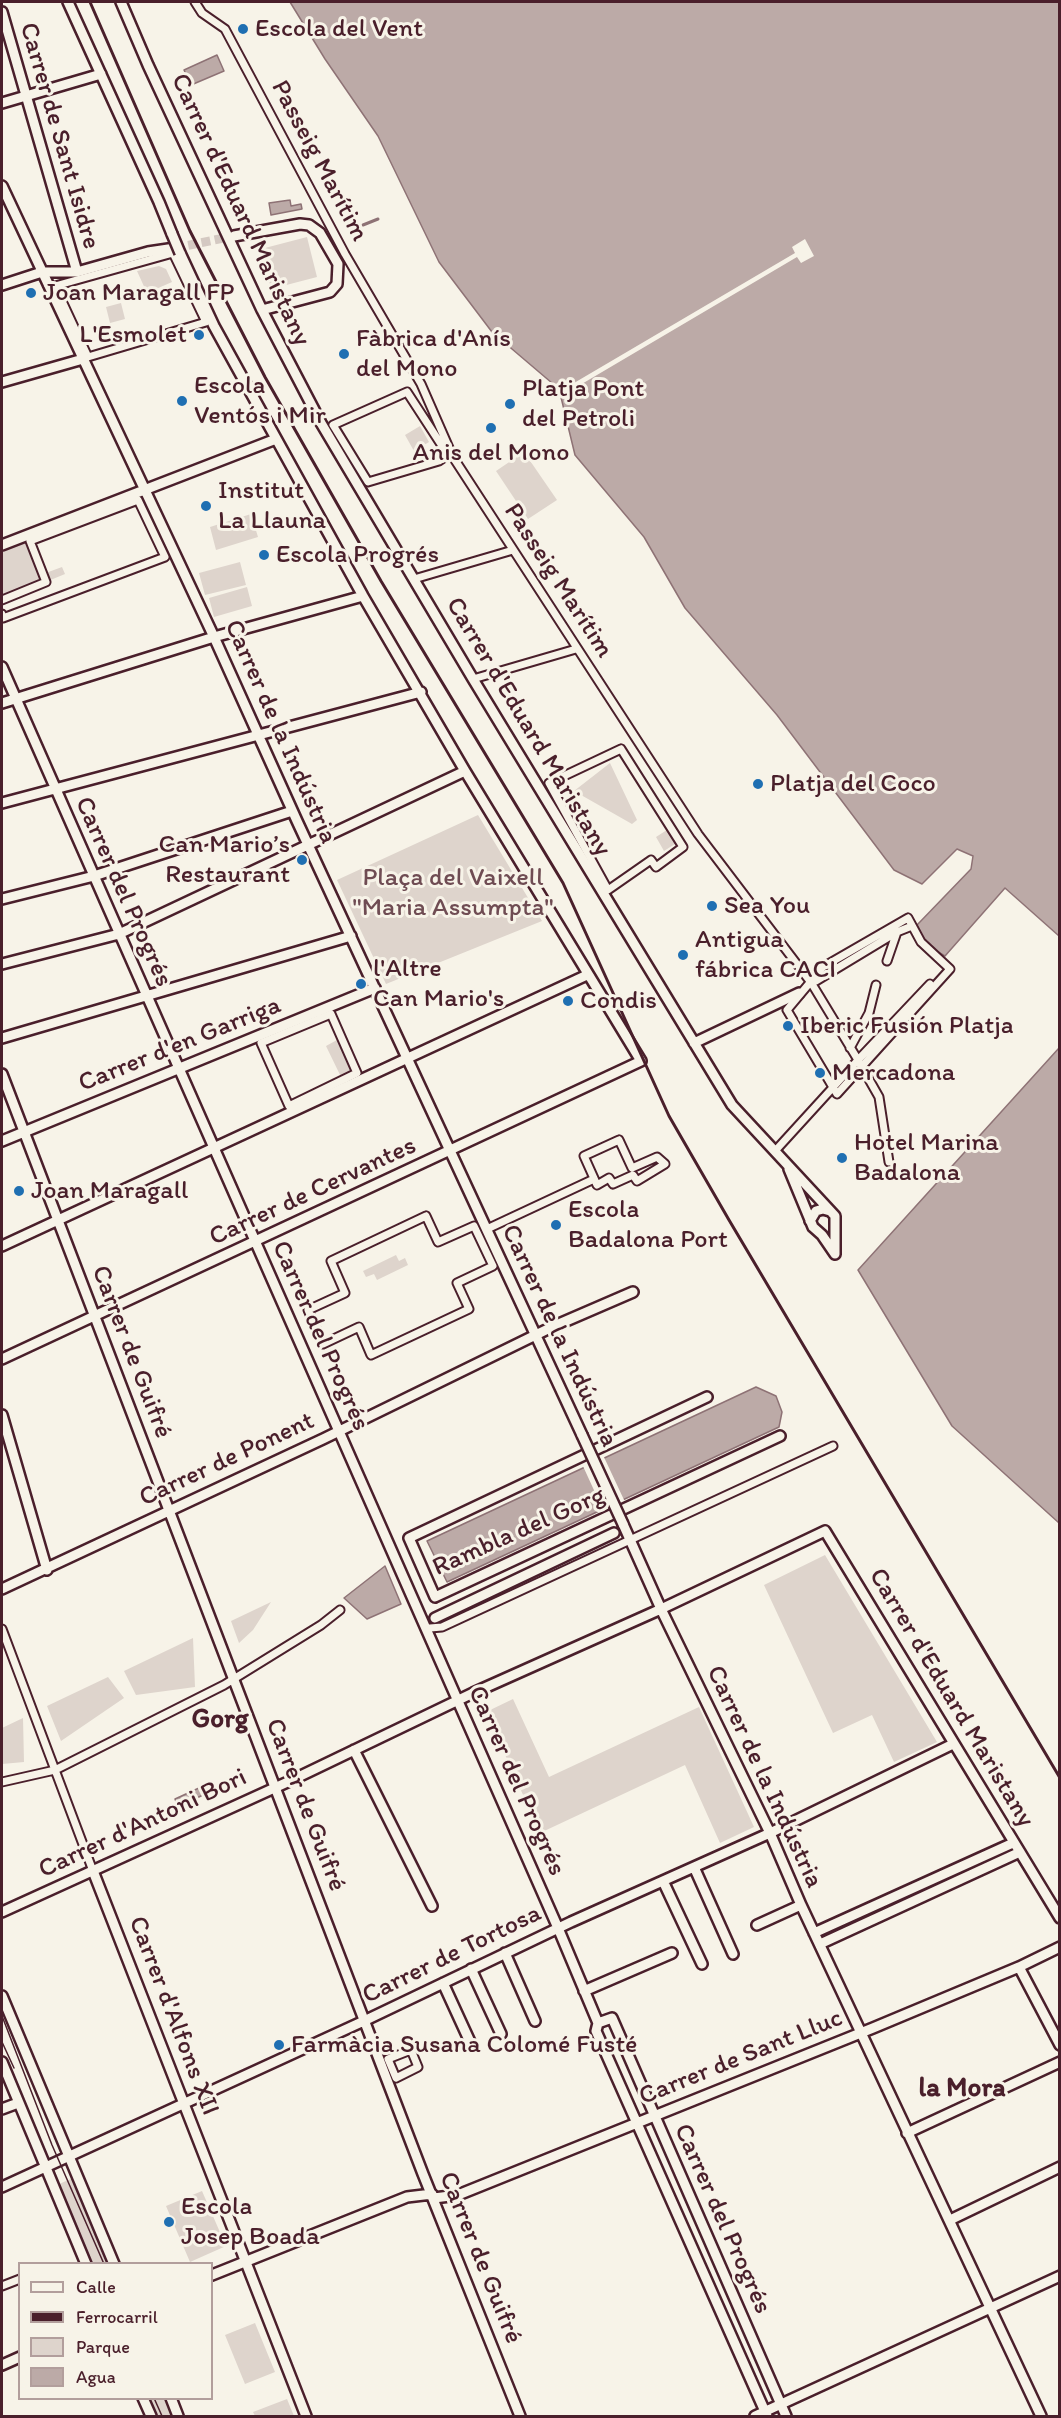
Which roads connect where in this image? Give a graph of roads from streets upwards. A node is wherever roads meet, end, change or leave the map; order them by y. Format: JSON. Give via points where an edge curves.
{"nodes":[{"id":1,"x":68,"y":2,"type":"edge"},
{"id":2,"x":121,"y":2,"type":"edge"},
{"id":3,"x":195,"y":2,"type":"edge"},
{"id":4,"x":2,"y":12,"type":"edge"},
{"id":5,"x":101,"y":74,"type":"junction"},
{"id":6,"x":26,"y":96,"type":"junction"},
{"id":7,"x":2,"y":103,"type":"edge"},
{"id":8,"x":2,"y":186,"type":"edge"},
{"id":9,"x":234,"y":236,"type":"tunnel mouth"},
{"id":10,"x":177,"y":250,"type":"junction"},
{"id":11,"x":42,"y":272,"type":"junction"},
{"id":12,"x":77,"y":272,"type":"junction"},
{"id":13,"x":2,"y":285,"type":"edge"},
{"id":14,"x":262,"y":310,"type":"junction"},
{"id":15,"x":86,"y":358,"type":"junction"},
{"id":16,"x":2,"y":382,"type":"edge"},
{"id":17,"x":333,"y":425,"type":"joint"},
{"id":18,"x":276,"y":439,"type":"junction"},
{"id":19,"x":144,"y":489,"type":"junction"},
{"id":20,"x":2,"y":545,"type":"edge"},
{"id":21,"x":513,"y":550,"type":"junction"},
{"id":22,"x":414,"y":579,"type":"junction"},
{"id":23,"x":363,"y":596,"type":"junction"},
{"id":24,"x":2,"y":600,"type":"edge"},
{"id":25,"x":2,"y":614,"type":"edge"},
{"id":26,"x":214,"y":637,"type":"junction"},
{"id":27,"x":576,"y":649,"type":"junction"},
{"id":28,"x":2,"y":667,"type":"edge"},
{"id":29,"x":473,"y":679,"type":"junction"},
{"id":30,"x":421,"y":692,"type":"junction"},
{"id":31,"x":15,"y":699,"type":"junction"},
{"id":32,"x":2,"y":703,"type":"edge"},
{"id":33,"x":259,"y":736,"type":"junction"},
{"id":34,"x":465,"y":771,"type":"junction"},
{"id":35,"x":55,"y":789,"type":"junction"},
{"id":36,"x":2,"y":803,"type":"edge"},
{"id":37,"x":292,"y":811,"type":"junction"},
{"id":38,"x":308,"y":846,"type":"junction"},
{"id":39,"x":683,"y":847,"type":"joint"},
{"id":40,"x":94,"y":876,"type":"junction"},
{"id":41,"x":2,"y":899,"type":"edge"},
{"id":42,"x":912,"y":926,"type":"junction"},
{"id":43,"x":897,"y":932,"type":"junction"},
{"id":44,"x":119,"y":934,"type":"junction"},
{"id":45,"x":351,"y":936,"type":"junction"},
{"id":46,"x":887,"y":961,"type":"dead end"},
{"id":47,"x":2,"y":964,"type":"edge"},
{"id":48,"x":942,"y":972,"type":"dead end"},
{"id":49,"x":587,"y":975,"type":"junction"},
{"id":50,"x":876,"y":985,"type":"dead end"},
{"id":51,"x":807,"y":987,"type":"junction"},
{"id":52,"x":375,"y":988,"type":"junction"},
{"id":53,"x":146,"y":997,"type":"junction"},
{"id":54,"x":2,"y":1038,"type":"edge"},
{"id":55,"x":694,"y":1043,"type":"junction"},
{"id":56,"x":850,"y":1048,"type":"junction"},
{"id":57,"x":408,"y":1057,"type":"junction"},
{"id":58,"x":859,"y":1064,"type":"junction"},
{"id":59,"x":178,"y":1070,"type":"junction"},
{"id":60,"x":357,"y":1073,"type":"joint"},
{"id":61,"x":2,"y":1074,"type":"edge"},
{"id":62,"x":832,"y":1088,"type":"junction"},
{"id":63,"x":24,"y":1132,"type":"junction"},
{"id":64,"x":2,"y":1141,"type":"edge"},
{"id":65,"x":213,"y":1147,"type":"junction"},
{"id":66,"x":775,"y":1151,"type":"junction"},
{"id":67,"x":451,"y":1152,"type":"junction"},
{"id":68,"x":889,"y":1162,"type":"dead end"},
{"id":69,"x":787,"y":1164,"type":"junction"},
{"id":70,"x":594,"y":1179,"type":"junction"},
{"id":71,"x":830,"y":1211,"type":"junction"},
{"id":72,"x":57,"y":1219,"type":"junction"},
{"id":73,"x":810,"y":1221,"type":"junction"},
{"id":74,"x":837,"y":1224,"type":"junction"},
{"id":75,"x":487,"y":1229,"type":"junction"},
{"id":76,"x":822,"y":1235,"type":"junction"},
{"id":77,"x":255,"y":1241,"type":"junction"},
{"id":78,"x":2,"y":1246,"type":"edge"},
{"id":79,"x":633,"y":1292,"type":"dead end"},
{"id":80,"x":94,"y":1316,"type":"junction"},
{"id":81,"x":536,"y":1334,"type":"junction"},
{"id":82,"x":371,"y":1355,"type":"joint"},
{"id":83,"x":2,"y":1359,"type":"edge"},
{"id":84,"x":707,"y":1397,"type":"dead end"},
{"id":85,"x":2,"y":1415,"type":"edge"},
{"id":86,"x":338,"y":1431,"type":"junction"},
{"id":87,"x":780,"y":1436,"type":"dead end"},
{"id":88,"x":833,"y":1446,"type":"dead end"},
{"id":89,"x":169,"y":1511,"type":"junction"},
{"id":90,"x":825,"y":1531,"type":"joint"},
{"id":91,"x":614,"y":1533,"type":"dead end"},
{"id":92,"x":630,"y":1540,"type":"junction"},
{"id":93,"x":47,"y":1570,"type":"junction"},
{"id":94,"x":2,"y":1590,"type":"edge"},
{"id":95,"x":661,"y":1609,"type":"junction"},
{"id":96,"x":340,"y":1610,"type":"dead end"},
{"id":97,"x":435,"y":1618,"type":"dead end"},
{"id":98,"x":430,"y":1628,"type":"dead end"},
{"id":99,"x":2,"y":1629,"type":"edge"},
{"id":100,"x":234,"y":1679,"type":"junction"},
{"id":101,"x":457,"y":1701,"type":"junction"},
{"id":102,"x":953,"y":1744,"type":"junction"},
{"id":103,"x":354,"y":1750,"type":"junction"},
{"id":104,"x":55,"y":1770,"type":"junction"},
{"id":105,"x":2,"y":1782,"type":"edge"},
{"id":106,"x":276,"y":1786,"type":"junction"},
{"id":107,"x":770,"y":1833,"type":"junction"},
{"id":108,"x":1013,"y":1843,"type":"junction"},
{"id":109,"x":1020,"y":1852,"type":"junction"},
{"id":110,"x":694,"y":1867,"type":"junction"},
{"id":111,"x":93,"y":1871,"type":"junction"},
{"id":112,"x":663,"y":1881,"type":"junction"},
{"id":113,"x":801,"y":1905,"type":"junction"},
{"id":114,"x":432,"y":1906,"type":"dead end"},
{"id":115,"x":2,"y":1912,"type":"edge"},
{"id":116,"x":1059,"y":1918,"type":"edge"},
{"id":117,"x":757,"y":1925,"type":"dead end"},
{"id":118,"x":558,"y":1928,"type":"junction"},
{"id":119,"x":814,"y":1933,"type":"junction"},
{"id":120,"x":820,"y":1944,"type":"junction"},
{"id":121,"x":1059,"y":1947,"type":"edge"},
{"id":122,"x":505,"y":1953,"type":"junction"},
{"id":123,"x":672,"y":1953,"type":"dead end"},
{"id":124,"x":733,"y":1953,"type":"dead end"},
{"id":125,"x":702,"y":1964,"type":"dead end"},
{"id":126,"x":1018,"y":1967,"type":"junction"},
{"id":127,"x":471,"y":1969,"type":"junction"},
{"id":128,"x":443,"y":1983,"type":"junction"},
{"id":129,"x":584,"y":1991,"type":"junction"},
{"id":130,"x":2,"y":1996,"type":"edge"},
{"id":131,"x":366,"y":2020,"type":"junction"},
{"id":132,"x":535,"y":2021,"type":"dead end"},
{"id":133,"x":598,"y":2023,"type":"junction"},
{"id":134,"x":1055,"y":2026,"type":"edge"},
{"id":135,"x":862,"y":2032,"type":"junction"},
{"id":136,"x":501,"y":2034,"type":"dead end"},
{"id":137,"x":471,"y":2044,"type":"dead end"},
{"id":138,"x":1059,"y":2045,"type":"edge"},
{"id":139,"x":2,"y":2062,"type":"edge"},
{"id":140,"x":1059,"y":2062,"type":"edge"},
{"id":141,"x":396,"y":2078,"type":"joint"},
{"id":142,"x":184,"y":2102,"type":"junction"},
{"id":143,"x":18,"y":2103,"type":"junction"},
{"id":144,"x":2,"y":2109,"type":"edge"},
{"id":145,"x":653,"y":2115,"type":"junction"},
{"id":146,"x":636,"y":2122,"type":"junction"},
{"id":147,"x":907,"y":2133,"type":"junction"},
{"id":148,"x":69,"y":2156,"type":"junction"},
{"id":149,"x":45,"y":2166,"type":"junction"},
{"id":150,"x":1059,"y":2167,"type":"edge"},
{"id":151,"x":2,"y":2187,"type":"edge"},
{"id":152,"x":433,"y":2196,"type":"junction"},
{"id":153,"x":950,"y":2220,"type":"junction"},
{"id":154,"x":246,"y":2261,"type":"junction"},
{"id":155,"x":85,"y":2262,"type":"edge"},
{"id":156,"x":113,"y":2262,"type":"edge"},
{"id":157,"x":213,"y":2275,"type":"edge"},
{"id":158,"x":1059,"y":2276,"type":"edge"},
{"id":159,"x":18,"y":2279,"type":"edge"},
{"id":160,"x":2,"y":2286,"type":"edge"},
{"id":161,"x":990,"y":2307,"type":"junction"},
{"id":162,"x":18,"y":2358,"type":"edge"},
{"id":163,"x":2,"y":2365,"type":"edge"},
{"id":164,"x":144,"y":2400,"type":"edge"},
{"id":165,"x":172,"y":2400,"type":"edge"},
{"id":166,"x":781,"y":2404,"type":"junction"},
{"id":167,"x":766,"y":2414,"type":"edge"},
{"id":168,"x":151,"y":2416,"type":"edge"},
{"id":169,"x":178,"y":2416,"type":"edge"},
{"id":170,"x":306,"y":2416,"type":"edge"},
{"id":171,"x":520,"y":2416,"type":"edge"},
{"id":172,"x":755,"y":2416,"type":"edge"},
{"id":173,"x":786,"y":2416,"type":"edge"},
{"id":174,"x":1041,"y":2416,"type":"edge"}],
"edges":[{"from":1,"to":5,"type":"street"},
{"from":2,"to":14,"type":"street","name":"Carrer d'Eduard Maristany"},
{"from":3,"to":21,"type":"street","name":"Passeig Marítim","via":[[202,13],[225,29],[345,254],[421,384],[453,457]]},
{"from":4,"to":6,"type":"street","name":"Carrer de Sant Isidre"},
{"from":5,"to":6,"type":"street"},
{"from":5,"to":10,"type":"street","bridge":true},
{"from":6,"to":7,"type":"street"},
{"from":6,"to":12,"type":"street","name":"Carrer de Sant Isidre"},
{"from":8,"to":11,"type":"street","name":"Carrer de la Indústria"},
{"from":9,"to":14,"type":"street","via":[[309,225],[320,232],[338,264],[337,284],[330,292]]},
{"from":10,"to":12,"type":"street","via":[[148,252]]},
{"from":10,"to":18,"type":"street"},
{"from":11,"to":12,"type":"street"},
{"from":11,"to":13,"type":"street"},
{"from":11,"to":15,"type":"street","name":"Carrer de la Indústria"},
{"from":14,"to":22,"type":"street","name":"Carrer d'Eduard Maristany","via":[[321,423]]},
{"from":15,"to":15,"type":"street","via":[[206,322],[173,253],[55,286]]},
{"from":15,"to":16,"type":"street"},
{"from":15,"to":19,"type":"street","name":"Carrer de la Indústria"},
{"from":17,"to":17,"type":"street","via":[[368,482],[448,455],[407,392]]},
{"from":18,"to":19,"type":"street"},
{"from":18,"to":23,"type":"street"},
{"from":19,"to":20,"type":"street"},
{"from":19,"to":26,"type":"street","name":"Carrer de la Indústria"},
{"from":21,"to":22,"type":"street"},
{"from":21,"to":27,"type":"street","name":"Passeig Marítim"},
{"from":22,"to":29,"type":"street","name":"Carrer d'Eduard Maristany"},
{"from":23,"to":26,"type":"street"},
{"from":23,"to":30,"type":"street"},
{"from":24,"to":25,"type":"street","via":[[46,582],[30,541],[138,500],[165,558],[3,618]]},
{"from":26,"to":31,"type":"street"},
{"from":26,"to":33,"type":"street","name":"Carrer de la Indústria"},
{"from":27,"to":29,"type":"street"},
{"from":27,"to":51,"type":"street","name":"Passeig Marítim","via":[[698,834]]},
{"from":28,"to":31,"type":"street","name":"Carrer del Progrés"},
{"from":29,"to":55,"type":"street","name":"Carrer d'Eduard Maristany"},
{"from":30,"to":33,"type":"street"},
{"from":30,"to":34,"type":"street"},
{"from":31,"to":32,"type":"street"},
{"from":31,"to":35,"type":"street","name":"Carrer del Progrés"},
{"from":33,"to":35,"type":"street"},
{"from":33,"to":37,"type":"street","name":"Carrer de la Indústria"},
{"from":34,"to":38,"type":"street"},
{"from":34,"to":49,"type":"street"},
{"from":35,"to":36,"type":"street"},
{"from":35,"to":40,"type":"street","name":"Carrer del Progrés"},
{"from":37,"to":38,"type":"street","name":"Carrer de la Indústria"},
{"from":37,"to":40,"type":"street"},
{"from":38,"to":44,"type":"street"},
{"from":38,"to":45,"type":"street","name":"Carrer de la Indústria"},
{"from":39,"to":39,"type":"street","via":[[621,749],[549,783],[608,890],[651,860],[656,867]]},
{"from":40,"to":41,"type":"street"},
{"from":40,"to":44,"type":"street","name":"Carrer del Progrés"},
{"from":42,"to":43,"type":"street"},
{"from":42,"to":51,"type":"street","via":[[908,918],[823,967]]},
{"from":42,"to":58,"type":"street","via":[[921,942],[950,969]]},
{"from":43,"to":46,"type":"street"},
{"from":43,"to":51,"type":"street"},
{"from":44,"to":47,"type":"street"},
{"from":44,"to":53,"type":"street","name":"Carrer del Progrés"},
{"from":45,"to":52,"type":"street","name":"Carrer de la Indústria"},
{"from":45,"to":53,"type":"street"},
{"from":48,"to":58,"type":"street"},
{"from":49,"to":57,"type":"street"},
{"from":49,"to":67,"type":"street","name":"Carrer de Cervantes","via":[[641,1061]]},
{"from":50,"to":56,"type":"street","via":[[869,1013]]},
{"from":51,"to":55,"type":"street"},
{"from":51,"to":56,"type":"street","name":"Passeig Marítim"},
{"from":51,"to":62,"type":"street","via":[[787,1010]]},
{"from":52,"to":57,"type":"street","name":"Carrer de la Indústria"},
{"from":52,"to":59,"type":"street","name":"Carrer d'en Garriga"},
{"from":53,"to":54,"type":"street"},
{"from":53,"to":59,"type":"street","name":"Carrer del Progrés"},
{"from":55,"to":66,"type":"street","name":"Carrer d'Eduard Maristany","via":[[732,1105]]},
{"from":56,"to":58,"type":"street","name":"Passeig Marítim"},
{"from":57,"to":65,"type":"street"},
{"from":57,"to":67,"type":"street","name":"Carrer de la Indústria"},
{"from":58,"to":62,"type":"street"},
{"from":58,"to":68,"type":"street","name":"Passeig Marítim","via":[[879,1097]]},
{"from":59,"to":63,"type":"street","name":"Carrer d'en Garriga"},
{"from":59,"to":65,"type":"street","name":"Carrer del Progrés"},
{"from":60,"to":60,"type":"street","via":[[331,1014],[261,1043],[289,1106]]},
{"from":61,"to":63,"type":"street","name":"Carrer de Guifré"},
{"from":62,"to":66,"type":"street"},
{"from":63,"to":64,"type":"street","name":"Carrer d'en Garriga"},
{"from":63,"to":72,"type":"street","name":"Carrer de Guifré"},
{"from":65,"to":72,"type":"street"},
{"from":65,"to":77,"type":"street","name":"Carrer del Progrés"},
{"from":66,"to":69,"type":"street","name":"Carrer d'Eduard Maristany"},
{"from":67,"to":75,"type":"street","name":"Carrer de la Indústria"},
{"from":67,"to":77,"type":"street","name":"Carrer de Cervantes"},
{"from":69,"to":71,"type":"street","name":"Carrer d'Eduard Maristany"},
{"from":69,"to":73,"type":"street","name":"Carrer d'Eduard Maristany"},
{"from":70,"to":70,"type":"street","via":[[597,1185],[609,1178],[613,1184],[633,1175],[637,1181],[665,1164],[657,1157],[632,1168],[619,1140],[584,1156]]},
{"from":70,"to":75,"type":"street"},
{"from":71,"to":73,"type":"street","via":[[816,1211]]},
{"from":71,"to":74,"type":"street"},
{"from":72,"to":78,"type":"street"},
{"from":72,"to":80,"type":"street","name":"Carrer de Guifré"},
{"from":73,"to":76,"type":"street"},
{"from":74,"to":76,"type":"street"},
{"from":74,"to":76,"type":"street","via":[[835,1254]]},
{"from":75,"to":81,"type":"street","name":"Carrer de la Indústria"},
{"from":77,"to":80,"type":"street","name":"Carrer de Cervantes"},
{"from":77,"to":86,"type":"street","name":"Carrer del Progrés"},
{"from":79,"to":81,"type":"street","name":"Carrer de Ponent"},
{"from":80,"to":83,"type":"street","name":"Carrer de Cervantes"},
{"from":80,"to":89,"type":"street","name":"Carrer de Guifré"},
{"from":81,"to":86,"type":"street","name":"Carrer de Ponent"},
{"from":81,"to":92,"type":"street","name":"Carrer de la Indústria","bridge":true},
{"from":82,"to":82,"type":"street","via":[[359,1327],[323,1344],[308,1310],[345,1293],[331,1261],[426,1216],[438,1242],[474,1226],[493,1266],[457,1283],[469,1309]]},
{"from":84,"to":87,"type":"street","name":"Rambla del Gorg","via":[[409,1538],[435,1598]]},
{"from":85,"to":93,"type":"street"},
{"from":86,"to":89,"type":"street","name":"Carrer de Ponent"},
{"from":86,"to":101,"type":"street","name":"Carrer del Progrés"},
{"from":88,"to":92,"type":"street"},
{"from":89,"to":93,"type":"street","name":"Carrer de Ponent"},
{"from":89,"to":100,"type":"street","name":"Carrer de Guifré"},
{"from":90,"to":95,"type":"street","name":"Carrer d'Antoni Bori"},
{"from":90,"to":102,"type":"street","name":"Carrer d'Eduard Maristany"},
{"from":91,"to":97,"type":"street"},
{"from":92,"to":95,"type":"street","name":"Carrer de la Indústria"},
{"from":92,"to":98,"type":"street","via":[[442,1627]]},
{"from":93,"to":94,"type":"street","name":"Carrer de Ponent"},
{"from":95,"to":101,"type":"street","name":"Carrer d'Antoni Bori"},
{"from":95,"to":107,"type":"street","name":"Carrer de la Indústria"},
{"from":96,"to":100,"type":"street"},
{"from":99,"to":104,"type":"street","name":"Carrer d'Alfons XII"},
{"from":100,"to":104,"type":"street"},
{"from":100,"to":106,"type":"street","name":"Carrer de Guifré"},
{"from":101,"to":103,"type":"street","name":"Carrer d'Antoni Bori"},
{"from":101,"to":118,"type":"street","name":"Carrer del Progrés"},
{"from":102,"to":107,"type":"street","name":"Carrer de Tortosa"},
{"from":102,"to":108,"type":"street","name":"Carrer d'Eduard Maristany"},
{"from":103,"to":106,"type":"street","name":"Carrer d'Antoni Bori"},
{"from":103,"to":114,"type":"street"},
{"from":104,"to":105,"type":"street"},
{"from":104,"to":111,"type":"street","name":"Carrer d'Alfons XII"},
{"from":106,"to":111,"type":"street","name":"Carrer d'Antoni Bori"},
{"from":106,"to":131,"type":"street","name":"Carrer de Guifré"},
{"from":107,"to":110,"type":"street","name":"Carrer de Tortosa"},
{"from":107,"to":113,"type":"street","name":"Carrer de la Indústria"},
{"from":108,"to":109,"type":"street","name":"Carrer d'Eduard Maristany"},
{"from":108,"to":119,"type":"street"},
{"from":109,"to":116,"type":"street","name":"Carrer d'Eduard Maristany"},
{"from":109,"to":120,"type":"street"},
{"from":110,"to":112,"type":"street","name":"Carrer de Tortosa"},
{"from":110,"to":124,"type":"street"},
{"from":111,"to":115,"type":"street","name":"Carrer d'Antoni Bori"},
{"from":111,"to":142,"type":"street","name":"Carrer d'Alfons XII"},
{"from":112,"to":118,"type":"street","name":"Carrer de Tortosa"},
{"from":112,"to":125,"type":"street"},
{"from":113,"to":117,"type":"street"},
{"from":113,"to":119,"type":"street","name":"Carrer de la Indústria"},
{"from":118,"to":122,"type":"street","name":"Carrer de Tortosa"},
{"from":118,"to":129,"type":"street","name":"Carrer del Progrés"},
{"from":119,"to":120,"type":"street","name":"Carrer de la Indústria"},
{"from":120,"to":135,"type":"street","name":"Carrer de la Indústria"},
{"from":121,"to":126,"type":"street","name":"Carrer de Sant Lluc"},
{"from":122,"to":127,"type":"street","name":"Carrer de Tortosa"},
{"from":122,"to":132,"type":"street"},
{"from":123,"to":129,"type":"street"},
{"from":126,"to":134,"type":"street"},
{"from":126,"to":135,"type":"street","name":"Carrer de Sant Lluc"},
{"from":127,"to":128,"type":"street","name":"Carrer de Tortosa"},
{"from":127,"to":136,"type":"street"},
{"from":128,"to":131,"type":"street","name":"Carrer de Tortosa"},
{"from":128,"to":137,"type":"street"},
{"from":129,"to":133,"type":"street","name":"Carrer del Progrés"},
{"from":130,"to":148,"type":"street"},
{"from":131,"to":142,"type":"street","name":"Carrer de Tortosa"},
{"from":131,"to":152,"type":"street","name":"Carrer de Guifré"},
{"from":133,"to":145,"type":"street","name":"Carrer del Progrés","via":[[612,2018]]},
{"from":133,"to":146,"type":"street","name":"Carrer del Progrés","via":[[596,2031]]},
{"from":134,"to":138,"type":"street"},
{"from":135,"to":145,"type":"street","name":"Carrer de Sant Lluc"},
{"from":135,"to":147,"type":"street","name":"Carrer de la Indústria"},
{"from":139,"to":143,"type":"street"},
{"from":140,"to":147,"type":"street"},
{"from":141,"to":141,"type":"street","via":[[418,2067],[411,2050],[388,2059]]},
{"from":142,"to":148,"type":"street","name":"Carrer de Tortosa"},
{"from":142,"to":154,"type":"street","name":"Carrer d'Alfons XII"},
{"from":143,"to":144,"type":"street"},
{"from":143,"to":149,"type":"street"},
{"from":145,"to":146,"type":"street","name":"Carrer de Sant Lluc"},
{"from":145,"to":166,"type":"street","name":"Carrer del Progrés"},
{"from":146,"to":152,"type":"street","name":"Carrer de Sant Lluc","via":[[458,2195]]},
{"from":146,"to":167,"type":"street","name":"Carrer del Progrés"},
{"from":147,"to":153,"type":"street","name":"Carrer de la Indústria"},
{"from":148,"to":149,"type":"street","name":"Carrer de Tortosa"},
{"from":148,"to":156,"type":"street"},
{"from":149,"to":151,"type":"street","name":"Carrer de Tortosa"},
{"from":149,"to":155,"type":"street"},
{"from":150,"to":153,"type":"street"},
{"from":152,"to":154,"type":"street","name":"Carrer de Sant Lluc","via":[[407,2197]]},
{"from":152,"to":171,"type":"street","name":"Carrer de Guifré"},
{"from":153,"to":161,"type":"street","name":"Carrer de la Indústria"},
{"from":154,"to":157,"type":"street","name":"Carrer de Sant Lluc"},
{"from":154,"to":170,"type":"street","name":"Carrer d'Alfons XII"},
{"from":158,"to":161,"type":"street"},
{"from":159,"to":160,"type":"street"},
{"from":161,"to":166,"type":"street"},
{"from":161,"to":174,"type":"street","name":"Carrer de la Indústria"},
{"from":162,"to":163,"type":"street"},
{"from":164,"to":168,"type":"street"},
{"from":165,"to":169,"type":"street"},
{"from":166,"to":167,"type":"street"},
{"from":166,"to":173,"type":"street","name":"Carrer del Progrés"},
{"from":167,"to":172,"type":"street"}]}
